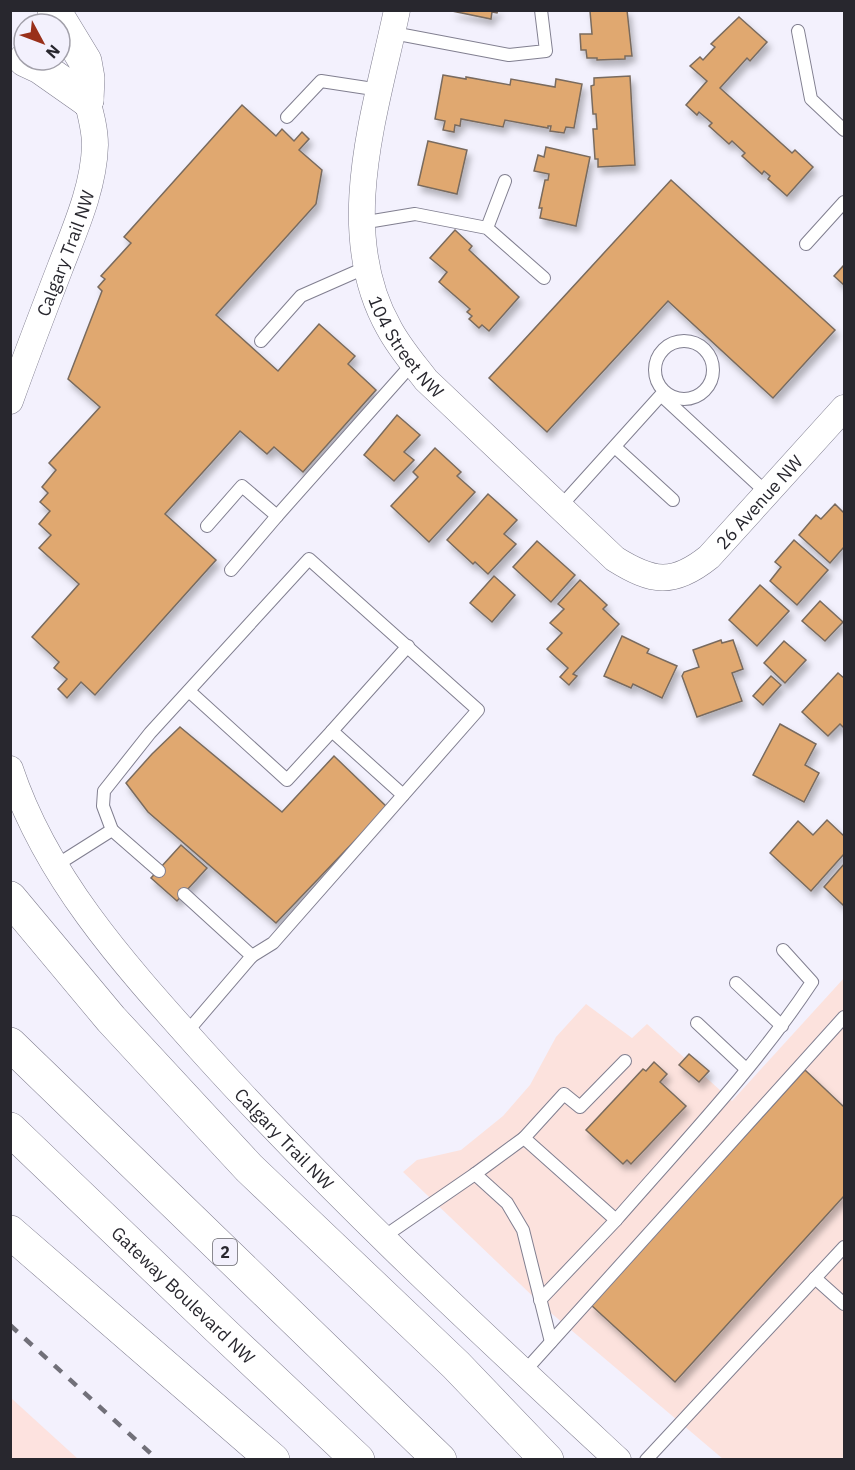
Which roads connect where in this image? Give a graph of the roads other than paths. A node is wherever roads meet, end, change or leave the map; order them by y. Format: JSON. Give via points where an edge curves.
{"nodes":[{"id":1,"x":54,"y":10,"type":"edge"},
{"id":2,"x":541,"y":10,"type":"edge"},
{"id":3,"x":395,"y":22,"type":"edge"},
{"id":4,"x":798,"y":31,"type":"dead end"},
{"id":5,"x":47,"y":72,"type":"edge"},
{"id":6,"x":380,"y":90,"type":"junction"},
{"id":7,"x":87,"y":100,"type":"junction"},
{"id":8,"x":287,"y":117,"type":"dead end"},
{"id":9,"x":844,"y":130,"type":"edge"},
{"id":10,"x":505,"y":181,"type":"dead end"},
{"id":11,"x":844,"y":202,"type":"edge"},
{"id":12,"x":361,"y":223,"type":"junction"},
{"id":13,"x":488,"y":228,"type":"junction"},
{"id":14,"x":806,"y":244,"type":"dead end"},
{"id":15,"x":367,"y":267,"type":"junction"},
{"id":16,"x":544,"y":278,"type":"dead end"},
{"id":17,"x":261,"y":341,"type":"dead end"},
{"id":18,"x":413,"y":363,"type":"junction"},
{"id":19,"x":663,"y":394,"type":"junction"},
{"id":20,"x":10,"y":401,"type":"edge"},
{"id":21,"x":844,"y":408,"type":"edge"},
{"id":22,"x":615,"y":447,"type":"junction"},
{"id":23,"x":767,"y":493,"type":"junction"},
{"id":24,"x":673,"y":500,"type":"dead end"},
{"id":25,"x":560,"y":507,"type":"junction"},
{"id":26,"x":277,"y":516,"type":"junction"},
{"id":27,"x":207,"y":526,"type":"dead end"},
{"id":28,"x":231,"y":570,"type":"dead end"},
{"id":29,"x":662,"y":579,"type":"joint"},
{"id":30,"x":408,"y":646,"type":"junction"},
{"id":31,"x":189,"y":691,"type":"junction"},
{"id":32,"x":332,"y":731,"type":"junction"},
{"id":33,"x":10,"y":769,"type":"edge"},
{"id":34,"x":404,"y":795,"type":"junction"},
{"id":35,"x":112,"y":830,"type":"junction"},
{"id":36,"x":55,"y":866,"type":"junction"},
{"id":37,"x":159,"y":871,"type":"dead end"},
{"id":38,"x":184,"y":894,"type":"dead end"},
{"id":39,"x":10,"y":898,"type":"edge"},
{"id":40,"x":783,"y":951,"type":"dead end"},
{"id":41,"x":252,"y":956,"type":"junction"},
{"id":42,"x":736,"y":983,"type":"dead end"},
{"id":43,"x":844,"y":1017,"type":"edge"},
{"id":44,"x":697,"y":1023,"type":"dead end"},
{"id":45,"x":782,"y":1026,"type":"junction"},
{"id":46,"x":186,"y":1033,"type":"junction"},
{"id":47,"x":10,"y":1044,"type":"edge"},
{"id":48,"x":625,"y":1061,"type":"dead end"},
{"id":49,"x":746,"y":1069,"type":"junction"},
{"id":50,"x":10,"y":1129,"type":"edge"},
{"id":51,"x":524,"y":1138,"type":"junction"},
{"id":52,"x":474,"y":1174,"type":"junction"},
{"id":53,"x":616,"y":1220,"type":"junction"},
{"id":54,"x":10,"y":1232,"type":"edge"},
{"id":55,"x":382,"y":1239,"type":"junction"},
{"id":56,"x":844,"y":1247,"type":"edge"},
{"id":57,"x":815,"y":1278,"type":"junction"},
{"id":58,"x":540,"y":1300,"type":"junction"},
{"id":59,"x":844,"y":1304,"type":"edge"},
{"id":60,"x":551,"y":1342,"type":"junction"},
{"id":61,"x":524,"y":1372,"type":"junction"},
{"id":62,"x":273,"y":1460,"type":"edge"},
{"id":63,"x":358,"y":1460,"type":"edge"},
{"id":64,"x":440,"y":1460,"type":"edge"},
{"id":65,"x":547,"y":1460,"type":"edge"},
{"id":66,"x":618,"y":1460,"type":"edge"},
{"id":67,"x":646,"y":1460,"type":"edge"}],
"edges":[{"from":1,"to":7,"type":"main road","via":[[85,61]]},
{"from":2,"to":3,"type":"lane","via":[[546,51],[509,55]]},
{"from":3,"to":6,"type":"street","name":"104 Street NW"},
{"from":4,"to":9,"type":"lane","via":[[811,99]]},
{"from":5,"to":7,"type":"main road"},
{"from":6,"to":8,"type":"lane","via":[[321,81]]},
{"from":6,"to":12,"type":"street","name":"104 Street NW","via":[[365,162]]},
{"from":7,"to":20,"type":"street","name":"Calgary Trail NW","via":[[95,144],[93,169],[76,226]]},
{"from":10,"to":13,"type":"lane"},
{"from":11,"to":14,"type":"lane"},
{"from":12,"to":13,"type":"lane","via":[[415,214]]},
{"from":12,"to":15,"type":"street","name":"104 Street NW"},
{"from":13,"to":16,"type":"lane"},
{"from":15,"to":17,"type":"lane","via":[[301,296]]},
{"from":15,"to":18,"type":"street","name":"104 Street NW","via":[[388,327]]},
{"from":18,"to":25,"type":"street","name":"104 Street NW","via":[[451,406]]},
{"from":18,"to":26,"type":"lane"},
{"from":19,"to":19,"type":"lane","via":[[689,399],[705,390],[712,366],[703,349],[695,344],[675,343],[659,355],[655,374]]},
{"from":19,"to":22,"type":"lane"},
{"from":19,"to":23,"type":"lane"},
{"from":21,"to":23,"type":"street","name":"26 Avenue NW"},
{"from":22,"to":24,"type":"lane"},
{"from":22,"to":25,"type":"lane"},
{"from":23,"to":29,"type":"street","name":"26 Avenue NW","via":[[709,558],[681,576]]},
{"from":25,"to":29,"type":"street","name":"104 Street NW","via":[[615,559]]},
{"from":26,"to":27,"type":"lane","via":[[242,486]]},
{"from":26,"to":28,"type":"lane"},
{"from":30,"to":31,"type":"lane","via":[[309,559]]},
{"from":30,"to":32,"type":"lane"},
{"from":30,"to":34,"type":"lane","via":[[478,710]]},
{"from":31,"to":32,"type":"lane","via":[[287,780]]},
{"from":31,"to":35,"type":"lane","via":[[104,791],[103,806]]},
{"from":32,"to":34,"type":"lane"},
{"from":33,"to":36,"type":"street","name":"Calgary Trail NW"},
{"from":34,"to":41,"type":"lane","via":[[273,943]]},
{"from":35,"to":36,"type":"lane"},
{"from":35,"to":37,"type":"lane"},
{"from":36,"to":46,"type":"street","name":"Calgary Trail NW","via":[[88,917]]},
{"from":38,"to":41,"type":"lane"},
{"from":39,"to":65,"type":"main road","via":[[111,1019],[249,1168],[456,1365]]},
{"from":40,"to":45,"type":"lane","via":[[812,982]]},
{"from":41,"to":46,"type":"lane"},
{"from":42,"to":45,"type":"lane"},
{"from":43,"to":60,"type":"lane"},
{"from":44,"to":49,"type":"lane"},
{"from":45,"to":49,"type":"lane"},
{"from":46,"to":55,"type":"street","name":"Calgary Trail NW"},
{"from":47,"to":64,"type":"main road","number":"2"},
{"from":48,"to":51,"type":"lane","via":[[579,1107],[564,1094]]},
{"from":49,"to":53,"type":"lane"},
{"from":50,"to":63,"type":"main road","name":"Gateway Boulevard NW"},
{"from":51,"to":52,"type":"lane"},
{"from":51,"to":53,"type":"lane"},
{"from":52,"to":55,"type":"lane"},
{"from":52,"to":58,"type":"lane","via":[[507,1203],[523,1230]]},
{"from":53,"to":58,"type":"lane"},
{"from":54,"to":62,"type":"main road"},
{"from":55,"to":61,"type":"street","name":"Calgary Trail NW"},
{"from":56,"to":57,"type":"lane"},
{"from":57,"to":59,"type":"lane"},
{"from":57,"to":67,"type":"lane"},
{"from":58,"to":60,"type":"lane"},
{"from":60,"to":61,"type":"lane"},
{"from":61,"to":66,"type":"street","name":"Calgary Trail NW"}]}
